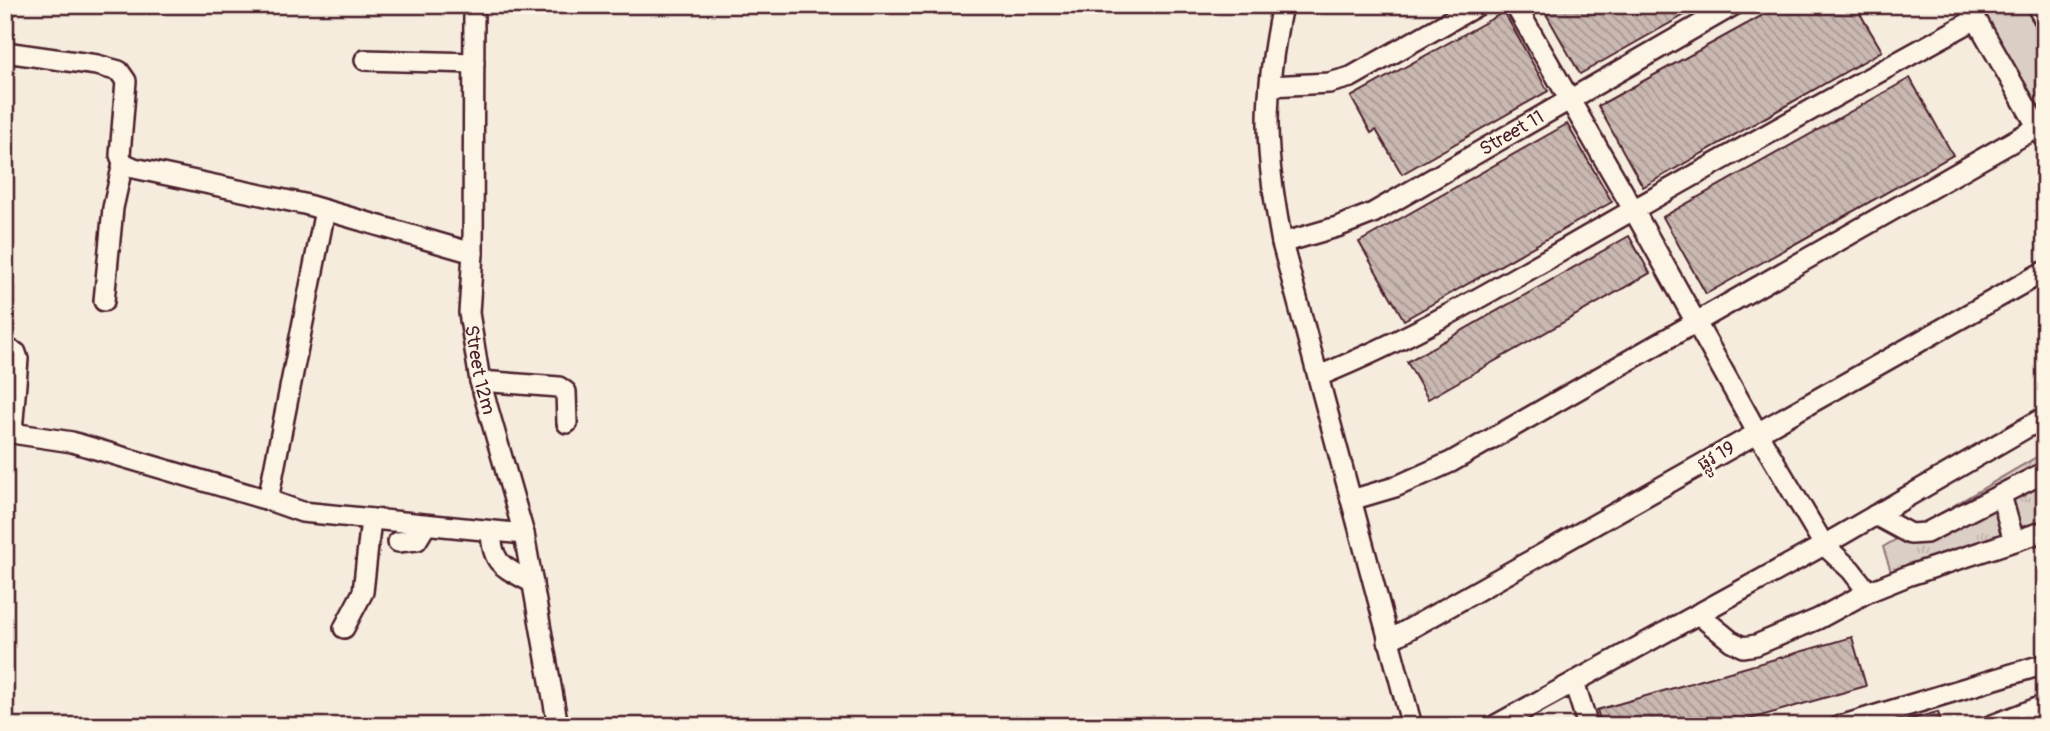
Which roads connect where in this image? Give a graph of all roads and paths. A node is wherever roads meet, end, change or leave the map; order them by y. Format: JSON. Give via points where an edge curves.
{"nodes":[{"id":1,"x":474,"y":5,"type":"edge"},
{"id":2,"x":1282,"y":5,"type":"edge"},
{"id":3,"x":1478,"y":5,"type":"edge"},
{"id":4,"x":1515,"y":5,"type":"edge"},
{"id":5,"x":1734,"y":5,"type":"edge"},
{"id":6,"x":2036,"y":5,"type":"edge"},
{"id":7,"x":1972,"y":12,"type":"edge"},
{"id":8,"x":2045,"y":20,"type":"edge"},
{"id":9,"x":5,"y":52,"type":"edge"},
{"id":10,"x":365,"y":60,"type":"dead end"},
{"id":11,"x":474,"y":62,"type":"junction"},
{"id":12,"x":1270,"y":86,"type":"junction"},
{"id":13,"x":1569,"y":100,"type":"junction"},
{"id":14,"x":2042,"y":130,"type":"edge"},
{"id":15,"x":123,"y":163,"type":"junction"},
{"id":16,"x":1633,"y":209,"type":"junction"},
{"id":17,"x":325,"y":210,"type":"junction"},
{"id":18,"x":1282,"y":243,"type":"junction"},
{"id":19,"x":473,"y":253,"type":"junction"},
{"id":20,"x":2045,"y":271,"type":"edge"},
{"id":21,"x":104,"y":301,"type":"dead end"},
{"id":22,"x":1695,"y":322,"type":"junction"},
{"id":23,"x":5,"y":348,"type":"edge"},
{"id":24,"x":1320,"y":376,"type":"junction"},
{"id":25,"x":480,"y":381,"type":"junction"},
{"id":26,"x":2045,"y":417,"type":"edge"},
{"id":27,"x":567,"y":422,"type":"dead end"},
{"id":28,"x":9,"y":432,"type":"edge"},
{"id":29,"x":1757,"y":432,"type":"junction"},
{"id":30,"x":2045,"y":472,"type":"edge"},
{"id":31,"x":2001,"y":495,"type":"junction"},
{"id":32,"x":268,"y":500,"type":"junction"},
{"id":33,"x":1351,"y":500,"type":"junction"},
{"id":34,"x":1875,"y":515,"type":"junction"},
{"id":35,"x":371,"y":519,"type":"junction"},
{"id":36,"x":426,"y":525,"type":"junction"},
{"id":37,"x":491,"y":531,"type":"junction"},
{"id":38,"x":2045,"y":531,"type":"edge"},
{"id":39,"x":524,"y":534,"type":"junction"},
{"id":40,"x":2014,"y":541,"type":"junction"},
{"id":41,"x":398,"y":542,"type":"dead end"},
{"id":42,"x":1824,"y":545,"type":"junction"},
{"id":43,"x":533,"y":583,"type":"junction"},
{"id":44,"x":1868,"y":592,"type":"junction"},
{"id":45,"x":1698,"y":614,"type":"junction"},
{"id":46,"x":344,"y":628,"type":"dead end"},
{"id":47,"x":1388,"y":641,"type":"junction"},
{"id":48,"x":2045,"y":664,"type":"edge"},
{"id":49,"x":1574,"y":682,"type":"junction"},
{"id":50,"x":2045,"y":705,"type":"edge"},
{"id":51,"x":1530,"y":717,"type":"edge"},
{"id":52,"x":558,"y":726,"type":"edge"},
{"id":53,"x":1412,"y":726,"type":"edge"},
{"id":54,"x":1494,"y":726,"type":"edge"},
{"id":55,"x":1588,"y":726,"type":"edge"},
{"id":56,"x":1840,"y":726,"type":"edge"},
{"id":57,"x":1990,"y":726,"type":"edge"}],
"edges":[{"from":1,"to":11,"type":"street","name":"Street 12m"},
{"from":2,"to":12,"type":"street"},
{"from":3,"to":12,"type":"street","via":[[1351,76],[1329,83]]},
{"from":4,"to":13,"type":"street"},
{"from":5,"to":13,"type":"street","name":"Street 11"},
{"from":6,"to":8,"type":"street"},
{"from":7,"to":14,"type":"street"},
{"from":7,"to":16,"type":"street"},
{"from":9,"to":15,"type":"street","via":[[119,71],[126,81]]},
{"from":10,"to":11,"type":"street"},
{"from":11,"to":19,"type":"street","name":"Street 12m"},
{"from":12,"to":18,"type":"street","via":[[1273,196]]},
{"from":13,"to":16,"type":"street"},
{"from":13,"to":18,"type":"street","name":"Street 11","via":[[1373,213]]},
{"from":14,"to":22,"type":"street"},
{"from":15,"to":17,"type":"street"},
{"from":15,"to":21,"type":"street","via":[[113,208]]},
{"from":16,"to":22,"type":"street"},
{"from":16,"to":24,"type":"street","via":[[1461,309]]},
{"from":17,"to":19,"type":"street"},
{"from":17,"to":32,"type":"street"},
{"from":18,"to":24,"type":"street"},
{"from":19,"to":25,"type":"street","name":"Street 12m","via":[[469,313]]},
{"from":20,"to":29,"type":"street","name":"ផ្លូវ 19"},
{"from":22,"to":29,"type":"street"},
{"from":22,"to":33,"type":"street","via":[[1451,462]]},
{"from":23,"to":28,"type":"street","via":[[18,359]]},
{"from":24,"to":33,"type":"street"},
{"from":25,"to":27,"type":"street","via":[[559,387],[566,392]]},
{"from":25,"to":39,"type":"street","name":"Street 12m"},
{"from":26,"to":34,"type":"street"},
{"from":28,"to":32,"type":"street","via":[[72,442]]},
{"from":29,"to":42,"type":"street"},
{"from":29,"to":47,"type":"street","name":"ផ្លូវ 19"},
{"from":30,"to":31,"type":"street"},
{"from":31,"to":34,"type":"street","via":[[1926,533],[1910,534]]},
{"from":31,"to":40,"type":"street"},
{"from":32,"to":35,"type":"street","via":[[302,512]]},
{"from":33,"to":47,"type":"street"},
{"from":34,"to":42,"type":"street"},
{"from":35,"to":36,"type":"street"},
{"from":35,"to":46,"type":"street","via":[[365,585]]},
{"from":36,"to":37,"type":"street"},
{"from":36,"to":41,"type":"street","via":[[417,540]]},
{"from":37,"to":39,"type":"street"},
{"from":37,"to":43,"type":"street","via":[[492,552],[500,563]]},
{"from":38,"to":40,"type":"street"},
{"from":39,"to":43,"type":"street","name":"Street 12m"},
{"from":40,"to":44,"type":"street"},
{"from":42,"to":44,"type":"street"},
{"from":42,"to":45,"type":"street"},
{"from":43,"to":52,"type":"street","name":"Street 12m"},
{"from":44,"to":45,"type":"street","via":[[1818,620],[1743,647]]},
{"from":45,"to":49,"type":"street"},
{"from":47,"to":53,"type":"street"},
{"from":48,"to":56,"type":"street"},
{"from":49,"to":51,"type":"street"},
{"from":49,"to":55,"type":"street"},
{"from":50,"to":57,"type":"street"},
{"from":51,"to":54,"type":"street"}]}
